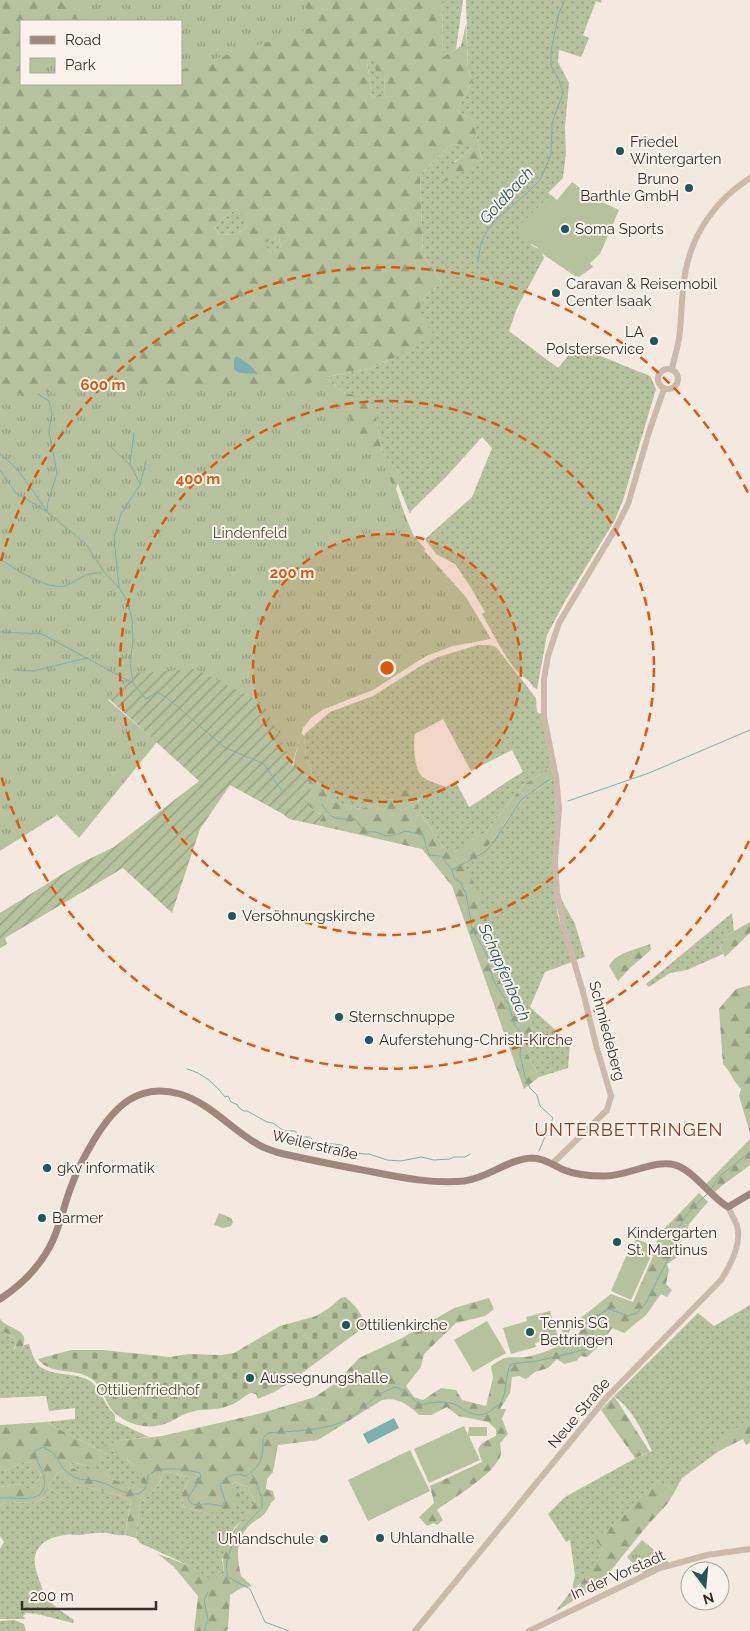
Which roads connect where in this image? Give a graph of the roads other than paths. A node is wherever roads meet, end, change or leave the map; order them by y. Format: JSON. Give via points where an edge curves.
{"nodes":[{"id":1,"x":750,"y":178,"type":"edge"},
{"id":2,"x":672,"y":370,"type":"junction"},
{"id":3,"x":664,"y":389,"type":"junction"},
{"id":4,"x":552,"y":1164,"type":"junction"},
{"id":5,"x":750,"y":1194,"type":"edge"},
{"id":6,"x":728,"y":1207,"type":"junction"},
{"id":7,"x":0,"y":1299,"type":"edge"},
{"id":8,"x":750,"y":1549,"type":"edge"},
{"id":9,"x":415,"y":1631,"type":"edge"},
{"id":10,"x":529,"y":1631,"type":"edge"}],
"edges":[{"from":1,"to":2,"type":"street","via":[[716,206],[693,247],[685,275],[679,341]]},
{"from":2,"to":3,"type":"street","via":[[678,376],[677,384],[671,389]]},
{"from":2,"to":3,"type":"street","via":[[662,371],[658,377]]},
{"from":3,"to":4,"type":"street","name":"Schmiedeberg","via":[[628,504],[560,622],[544,679],[543,712],[559,808],[556,877],[560,913],[611,1096],[607,1110]]},
{"from":4,"to":6,"type":"main road","name":"Weilerstraße","via":[[587,1176],[623,1175],[661,1164],[673,1164],[686,1170]]},
{"from":4,"to":7,"type":"main road","name":"Weilerstraße","via":[[534,1158],[525,1159],[466,1181],[436,1182],[402,1177],[276,1152],[259,1146],[210,1110],[181,1094],[158,1091],[140,1095],[120,1106],[106,1120],[70,1187],[50,1247],[28,1276]]},
{"from":5,"to":6,"type":"main road"},
{"from":6,"to":9,"type":"street","name":"Neue Straße","via":[[737,1226],[738,1237],[730,1266],[722,1280],[606,1397]]},
{"from":8,"to":10,"type":"street","name":"In der Vorstadt","via":[[707,1555],[660,1568]]}]}
